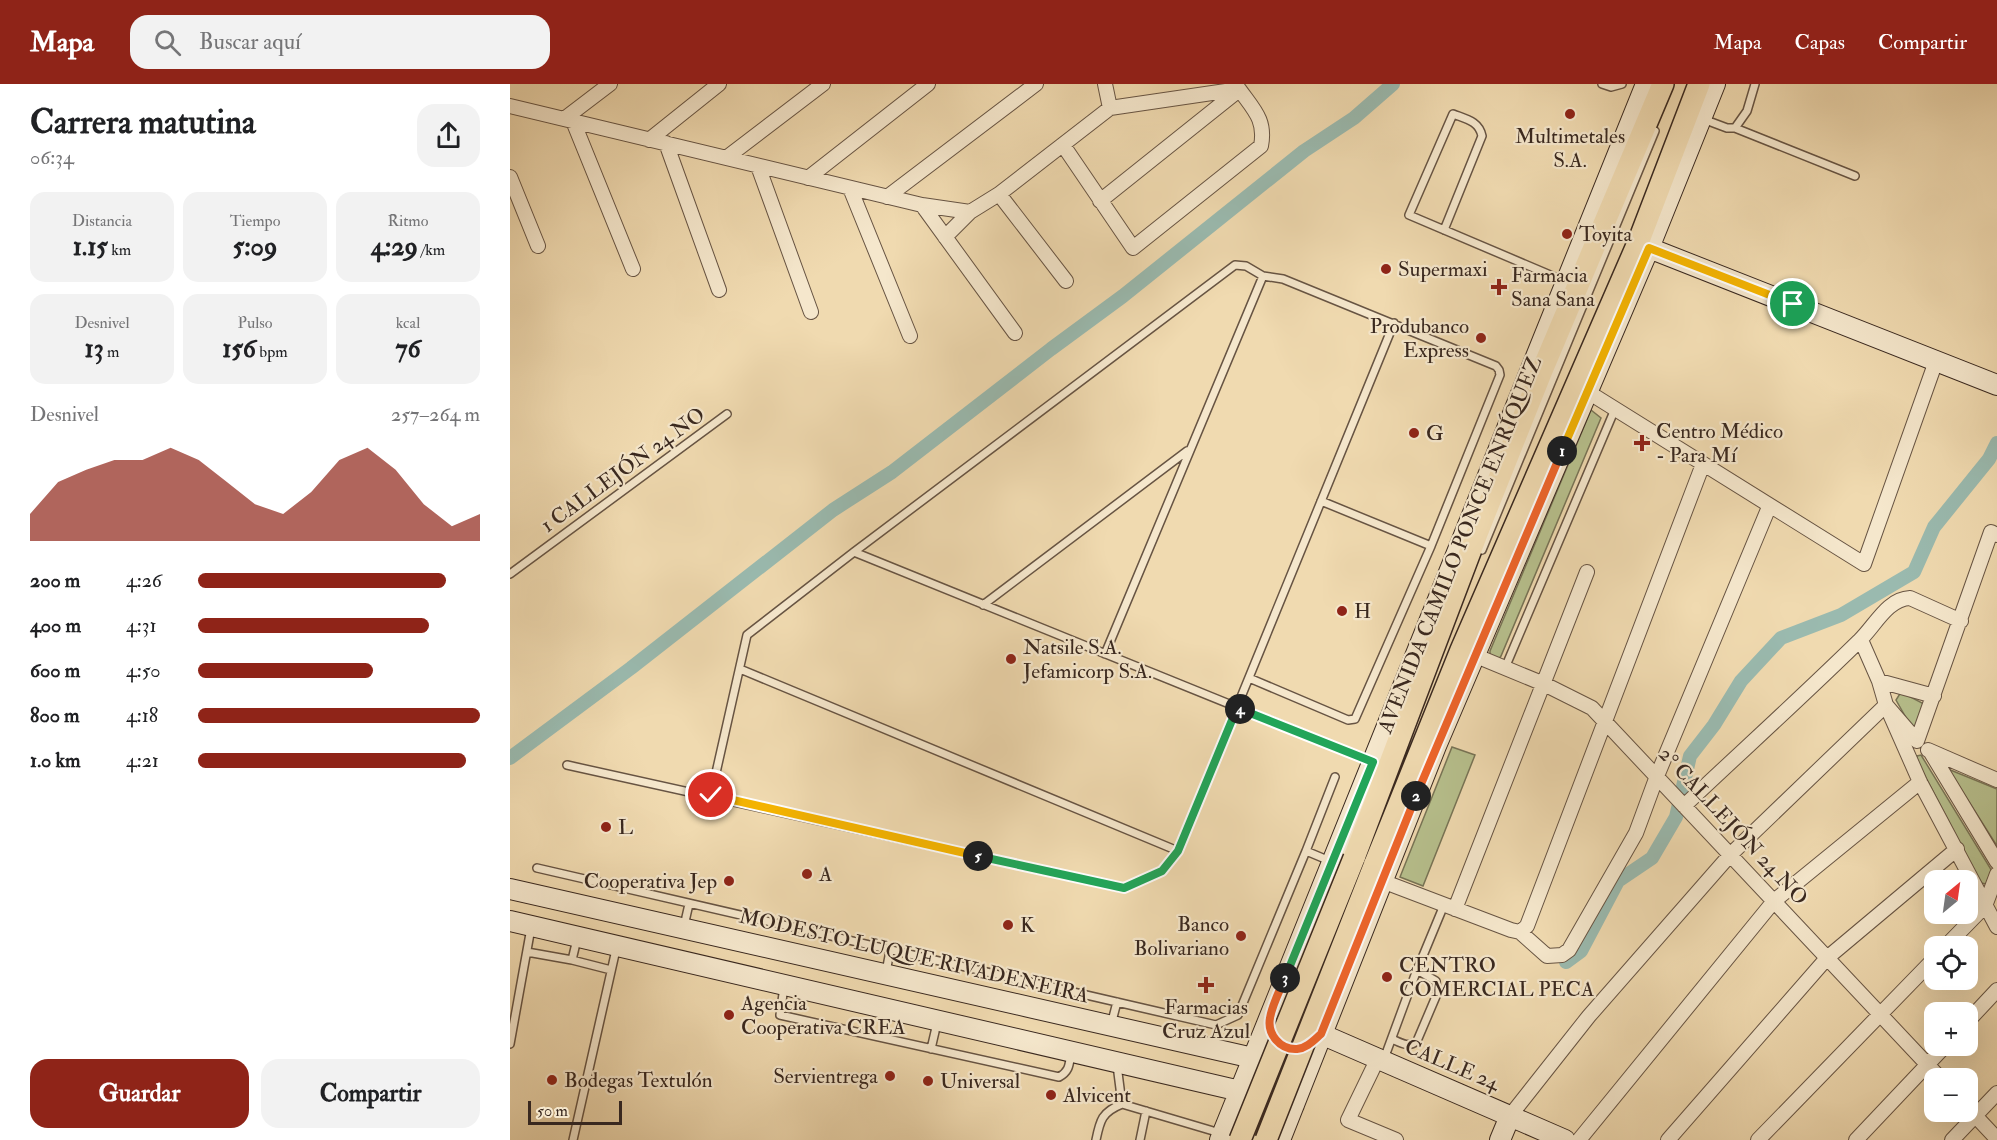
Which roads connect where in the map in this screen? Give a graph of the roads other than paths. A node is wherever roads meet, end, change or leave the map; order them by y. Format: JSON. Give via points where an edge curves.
{"nodes":[{"id":1,"x":610,"y":84,"type":"edge"},
{"id":2,"x":719,"y":84,"type":"edge"},
{"id":3,"x":824,"y":84,"type":"edge"},
{"id":4,"x":928,"y":84,"type":"edge"},
{"id":5,"x":1036,"y":84,"type":"edge"},
{"id":6,"x":1105,"y":84,"type":"edge"},
{"id":7,"x":1602,"y":84,"type":"edge"},
{"id":8,"x":1622,"y":84,"type":"edge"},
{"id":9,"x":1646,"y":84,"type":"edge"},
{"id":10,"x":1664,"y":84,"type":"edge"},
{"id":11,"x":1699,"y":84,"type":"edge"},
{"id":12,"x":1715,"y":84,"type":"edge"},
{"id":13,"x":1755,"y":84,"type":"edge"},
{"id":14,"x":1239,"y":89,"type":"junction"},
{"id":15,"x":510,"y":106,"type":"edge"},
{"id":16,"x":1110,"y":108,"type":"junction"},
{"id":17,"x":1701,"y":118,"type":"junction"},
{"id":18,"x":568,"y":120,"type":"junction"},
{"id":19,"x":1656,"y":128,"type":"dead end"},
{"id":20,"x":1735,"y":128,"type":"junction"},
{"id":21,"x":649,"y":140,"type":"junction"},
{"id":22,"x":666,"y":143,"type":"junction"},
{"id":23,"x":1063,"y":145,"type":"junction"},
{"id":24,"x":726,"y":158,"type":"junction"},
{"id":25,"x":759,"y":166,"type":"junction"},
{"id":26,"x":1855,"y":176,"type":"dead end"},
{"id":27,"x":510,"y":177,"type":"edge"},
{"id":28,"x":808,"y":178,"type":"junction"},
{"id":29,"x":850,"y":188,"type":"junction"},
{"id":30,"x":999,"y":194,"type":"junction"},
{"id":31,"x":887,"y":197,"type":"junction"},
{"id":32,"x":1100,"y":201,"type":"junction"},
{"id":33,"x":922,"y":205,"type":"junction"},
{"id":34,"x":970,"y":212,"type":"junction"},
{"id":35,"x":1444,"y":230,"type":"junction"},
{"id":36,"x":945,"y":237,"type":"junction"},
{"id":37,"x":1639,"y":243,"type":"junction"},
{"id":38,"x":538,"y":246,"type":"dead end"},
{"id":39,"x":633,"y":269,"type":"dead end"},
{"id":40,"x":1263,"y":276,"type":"junction"},
{"id":41,"x":1066,"y":281,"type":"dead end"},
{"id":42,"x":1566,"y":282,"type":"junction"},
{"id":43,"x":719,"y":290,"type":"dead end"},
{"id":44,"x":811,"y":312,"type":"dead end"},
{"id":45,"x":1394,"y":323,"type":"junction"},
{"id":46,"x":1594,"y":324,"type":"dead end"},
{"id":47,"x":1015,"y":333,"type":"dead end"},
{"id":48,"x":910,"y":336,"type":"dead end"},
{"id":49,"x":1936,"y":361,"type":"junction"},
{"id":50,"x":1584,"y":368,"type":"junction"},
{"id":51,"x":1997,"y":385,"type":"edge"},
{"id":52,"x":1588,"y":392,"type":"junction"},
{"id":53,"x":1615,"y":409,"type":"junction"},
{"id":54,"x":1566,"y":411,"type":"junction"},
{"id":55,"x":727,"y":414,"type":"dead end"},
{"id":56,"x":1189,"y":450,"type":"junction"},
{"id":57,"x":1703,"y":464,"type":"junction"},
{"id":58,"x":1321,"y":501,"type":"junction"},
{"id":59,"x":1769,"y":507,"type":"junction"},
{"id":60,"x":1478,"y":531,"type":"junction"},
{"id":61,"x":1997,"y":535,"type":"edge"},
{"id":62,"x":1431,"y":546,"type":"junction"},
{"id":63,"x":854,"y":552,"type":"junction"},
{"id":64,"x":1480,"y":554,"type":"dead end"},
{"id":65,"x":1456,"y":555,"type":"junction"},
{"id":66,"x":1587,"y":572,"type":"dead end"},
{"id":67,"x":510,"y":574,"type":"edge"},
{"id":68,"x":1460,"y":589,"type":"junction"},
{"id":69,"x":982,"y":605,"type":"junction"},
{"id":70,"x":1961,"y":621,"type":"junction"},
{"id":71,"x":1489,"y":622,"type":"joint"},
{"id":72,"x":1440,"y":627,"type":"junction"},
{"id":73,"x":1861,"y":640,"type":"junction"},
{"id":74,"x":1468,"y":653,"type":"junction"},
{"id":75,"x":1105,"y":654,"type":"junction"},
{"id":76,"x":1504,"y":668,"type":"junction"},
{"id":77,"x":740,"y":669,"type":"junction"},
{"id":78,"x":1249,"y":678,"type":"junction"},
{"id":79,"x":1879,"y":681,"type":"junction"},
{"id":80,"x":1544,"y":684,"type":"junction"},
{"id":81,"x":1399,"y":696,"type":"junction"},
{"id":82,"x":1934,"y":696,"type":"junction"},
{"id":83,"x":1886,"y":705,"type":"junction"},
{"id":84,"x":1237,"y":708,"type":"junction"},
{"id":85,"x":1605,"y":720,"type":"junction"},
{"id":86,"x":1917,"y":741,"type":"junction"},
{"id":87,"x":1436,"y":746,"type":"joint"},
{"id":88,"x":1930,"y":751,"type":"junction"},
{"id":89,"x":1373,"y":762,"type":"junction"},
{"id":90,"x":567,"y":765,"type":"dead end"},
{"id":91,"x":1657,"y":776,"type":"junction"},
{"id":92,"x":1335,"y":777,"type":"dead end"},
{"id":93,"x":1997,"y":780,"type":"edge"},
{"id":94,"x":1920,"y":782,"type":"junction"},
{"id":95,"x":711,"y":795,"type":"junction"},
{"id":96,"x":1684,"y":806,"type":"junction"},
{"id":97,"x":1957,"y":849,"type":"junction"},
{"id":98,"x":1178,"y":851,"type":"junction"},
{"id":99,"x":1306,"y":851,"type":"junction"},
{"id":100,"x":1730,"y":855,"type":"junction"},
{"id":101,"x":1332,"y":862,"type":"junction"},
{"id":102,"x":1997,"y":862,"type":"edge"},
{"id":103,"x":537,"y":868,"type":"dead end"},
{"id":104,"x":1997,"y":874,"type":"edge"},
{"id":105,"x":1382,"y":881,"type":"junction"},
{"id":106,"x":510,"y":889,"type":"edge"},
{"id":107,"x":1774,"y":901,"type":"junction"},
{"id":108,"x":689,"y":904,"type":"junction"},
{"id":109,"x":1985,"y":906,"type":"junction"},
{"id":110,"x":1450,"y":907,"type":"junction"},
{"id":111,"x":510,"y":921,"type":"edge"},
{"id":112,"x":531,"y":926,"type":"junction"},
{"id":113,"x":1997,"y":927,"type":"edge"},
{"id":114,"x":683,"y":929,"type":"junction"},
{"id":115,"x":1520,"y":932,"type":"junction"},
{"id":116,"x":577,"y":936,"type":"junction"},
{"id":117,"x":1956,"y":936,"type":"edge"},
{"id":118,"x":615,"y":945,"type":"junction"},
{"id":119,"x":890,"y":951,"type":"junction"},
{"id":120,"x":527,"y":952,"type":"junction"},
{"id":121,"x":1827,"y":958,"type":"junction"},
{"id":122,"x":572,"y":960,"type":"junction"},
{"id":123,"x":1417,"y":969,"type":"junction"},
{"id":124,"x":611,"y":970,"type":"junction"},
{"id":125,"x":1924,"y":970,"type":"edge"},
{"id":126,"x":886,"y":974,"type":"junction"},
{"id":127,"x":784,"y":984,"type":"junction"},
{"id":128,"x":1997,"y":990,"type":"edge"},
{"id":129,"x":1117,"y":1002,"type":"junction"},
{"id":130,"x":1978,"y":1010,"type":"edge"},
{"id":131,"x":1881,"y":1015,"type":"junction"},
{"id":132,"x":1270,"y":1017,"type":"junction"},
{"id":133,"x":937,"y":1020,"type":"junction"},
{"id":134,"x":1111,"y":1026,"type":"junction"},
{"id":135,"x":1321,"y":1034,"type":"junction"},
{"id":136,"x":1392,"y":1039,"type":"junction"},
{"id":137,"x":510,"y":1044,"type":"edge"},
{"id":138,"x":931,"y":1049,"type":"junction"},
{"id":139,"x":1071,"y":1052,"type":"junction"},
{"id":140,"x":1935,"y":1056,"type":"edge"},
{"id":141,"x":1253,"y":1058,"type":"junction"},
{"id":142,"x":1380,"y":1061,"type":"junction"},
{"id":143,"x":1117,"y":1062,"type":"junction"},
{"id":144,"x":1927,"y":1064,"type":"junction"},
{"id":145,"x":1931,"y":1068,"type":"edge"},
{"id":146,"x":1305,"y":1075,"type":"junction"},
{"id":147,"x":1240,"y":1091,"type":"junction"},
{"id":148,"x":1997,"y":1093,"type":"edge"},
{"id":149,"x":1122,"y":1104,"type":"junction"},
{"id":150,"x":1294,"y":1105,"type":"junction"},
{"id":151,"x":1978,"y":1107,"type":"edge"},
{"id":152,"x":1146,"y":1111,"type":"junction"},
{"id":153,"x":1510,"y":1116,"type":"junction"},
{"id":154,"x":1978,"y":1118,"type":"edge"},
{"id":155,"x":1965,"y":1122,"type":"edge"},
{"id":156,"x":1228,"y":1138,"type":"edge"},
{"id":157,"x":1997,"y":1139,"type":"edge"},
{"id":158,"x":573,"y":1140,"type":"edge"},
{"id":159,"x":1096,"y":1140,"type":"edge"},
{"id":160,"x":1140,"y":1140,"type":"edge"},
{"id":161,"x":1266,"y":1140,"type":"edge"},
{"id":162,"x":1280,"y":1140,"type":"edge"},
{"id":163,"x":1396,"y":1140,"type":"edge"},
{"id":164,"x":1500,"y":1140,"type":"edge"},
{"id":165,"x":1565,"y":1140,"type":"edge"},
{"id":166,"x":1580,"y":1140,"type":"edge"},
{"id":167,"x":1668,"y":1140,"type":"edge"},
{"id":168,"x":1758,"y":1140,"type":"edge"},
{"id":169,"x":1856,"y":1140,"type":"edge"},
{"id":170,"x":1952,"y":1140,"type":"edge"}],
"edges":[{"from":1,"to":18,"type":"street"},
{"from":2,"to":21,"type":"street"},
{"from":3,"to":24,"type":"street"},
{"from":4,"to":28,"type":"street"},
{"from":5,"to":31,"type":"street"},
{"from":6,"to":16,"type":"street"},
{"from":7,"to":8,"type":"lane"},
{"from":9,"to":42,"type":"main road","name":"AVENIDA CAMILO PONCE ENRÍQUEZ"},
{"from":10,"to":60,"type":"main road","name":"AVENIDA CAMILO PONCE ENRÍQUEZ"},
{"from":11,"to":37,"type":"main road","name":"AVENIDA CAMILO PONCE ENRÍQUEZ"},
{"from":12,"to":17,"type":"main road","name":"AVENIDA CAMILO PONCE ENRÍQUEZ"},
{"from":13,"to":20,"type":"lane","via":[[1747,111]]},
{"from":14,"to":16,"type":"street"},
{"from":14,"to":32,"type":"street"},
{"from":14,"to":32,"type":"street","via":[[1261,119],[1261,146],[1252,154],[1133,248]]},
{"from":15,"to":18,"type":"street"},
{"from":16,"to":23,"type":"street"},
{"from":17,"to":20,"type":"lane"},
{"from":17,"to":37,"type":"main road","name":"AVENIDA CAMILO PONCE ENRÍQUEZ"},
{"from":18,"to":21,"type":"street"},
{"from":18,"to":39,"type":"street"},
{"from":19,"to":64,"type":"lane","name":"AVENIDA CAMILO PONCE ENRÍQUEZ"},
{"from":20,"to":26,"type":"lane"},
{"from":21,"to":22,"type":"street"},
{"from":22,"to":24,"type":"street"},
{"from":22,"to":43,"type":"street"},
{"from":23,"to":30,"type":"street"},
{"from":23,"to":32,"type":"street"},
{"from":24,"to":25,"type":"street"},
{"from":25,"to":28,"type":"street"},
{"from":25,"to":44,"type":"street"},
{"from":27,"to":38,"type":"street"},
{"from":28,"to":29,"type":"street"},
{"from":29,"to":31,"type":"street"},
{"from":29,"to":48,"type":"street"},
{"from":30,"to":34,"type":"street"},
{"from":30,"to":41,"type":"street"},
{"from":31,"to":33,"type":"street"},
{"from":33,"to":34,"type":"street"},
{"from":33,"to":36,"type":"street"},
{"from":34,"to":36,"type":"street"},
{"from":35,"to":35,"type":"lane","via":[[1482,136],[1475,123],[1453,114],[1409,215]]},
{"from":35,"to":42,"type":"lane"},
{"from":36,"to":47,"type":"street"},
{"from":37,"to":49,"type":"main road"},
{"from":37,"to":50,"type":"main road","name":"AVENIDA CAMILO PONCE ENRÍQUEZ"},
{"from":37,"to":52,"type":"main road","name":"AVENIDA CAMILO PONCE ENRÍQUEZ"},
{"from":40,"to":45,"type":"lane","via":[[1283,279]]},
{"from":40,"to":56,"type":"lane"},
{"from":40,"to":63,"type":"lane","via":[[1246,266],[1235,265]]},
{"from":42,"to":65,"type":"main road","name":"AVENIDA CAMILO PONCE ENRÍQUEZ"},
{"from":45,"to":58,"type":"lane"},
{"from":45,"to":62,"type":"lane","via":[[1496,366],[1500,375]]},
{"from":46,"to":74,"type":"lane","name":"AVENIDA CAMILO PONCE ENRÍQUEZ","via":[[1470,613]]},
{"from":49,"to":51,"type":"main road"},
{"from":49,"to":59,"type":"street","via":[[1864,564]]},
{"from":50,"to":52,"type":"main road"},
{"from":50,"to":54,"type":"main road","name":"AVENIDA CAMILO PONCE ENRÍQUEZ"},
{"from":52,"to":53,"type":"street"},
{"from":52,"to":54,"type":"main road"},
{"from":52,"to":71,"type":"main road","name":"AVENIDA CAMILO PONCE ENRÍQUEZ"},
{"from":53,"to":57,"type":"street"},
{"from":53,"to":76,"type":"lane"},
{"from":54,"to":74,"type":"main road","name":"AVENIDA CAMILO PONCE ENRÍQUEZ"},
{"from":55,"to":67,"type":"lane","name":"1 CALLEJÓN 24 NO"},
{"from":56,"to":69,"type":"lane"},
{"from":56,"to":75,"type":"lane"},
{"from":57,"to":59,"type":"street"},
{"from":57,"to":85,"type":"street"},
{"from":58,"to":62,"type":"lane"},
{"from":58,"to":78,"type":"lane"},
{"from":59,"to":91,"type":"street"},
{"from":60,"to":65,"type":"main road"},
{"from":60,"to":68,"type":"main road","name":"AVENIDA CAMILO PONCE ENRÍQUEZ"},
{"from":61,"to":70,"type":"street","via":[[1991,532]]},
{"from":62,"to":78,"type":"lane","via":[[1355,718],[1348,720]]},
{"from":63,"to":69,"type":"lane"},
{"from":63,"to":77,"type":"lane","via":[[747,635]]},
{"from":65,"to":68,"type":"main road"},
{"from":65,"to":81,"type":"main road","name":"AVENIDA CAMILO PONCE ENRÍQUEZ"},
{"from":66,"to":80,"type":"street"},
{"from":68,"to":72,"type":"main road","name":"AVENIDA CAMILO PONCE ENRÍQUEZ"},
{"from":69,"to":75,"type":"lane"},
{"from":70,"to":73,"type":"street","via":[[1910,598],[1901,598]]},
{"from":70,"to":82,"type":"street"},
{"from":71,"to":74,"type":"main road"},
{"from":72,"to":81,"type":"main road"},
{"from":72,"to":156,"type":"main road","name":"AVENIDA CAMILO PONCE ENRÍQUEZ","bridge":true,"via":[[1354,858]]},
{"from":73,"to":79,"type":"street"},
{"from":73,"to":96,"type":"street"},
{"from":74,"to":76,"type":"street","name":"2° CALLEJÓN 24 NO"},
{"from":74,"to":87,"type":"main road"},
{"from":74,"to":161,"type":"main road","name":"AVENIDA CAMILO PONCE ENRÍQUEZ","bridge":true,"via":[[1453,670]]},
{"from":75,"to":84,"type":"lane"},
{"from":76,"to":80,"type":"street","name":"2° CALLEJÓN 24 NO"},
{"from":77,"to":95,"type":"lane"},
{"from":77,"to":98,"type":"lane"},
{"from":78,"to":84,"type":"lane"},
{"from":79,"to":82,"type":"street"},
{"from":79,"to":83,"type":"street"},
{"from":80,"to":85,"type":"street","name":"2° CALLEJÓN 24 NO","via":[[1592,708]]},
{"from":80,"to":110,"type":"street"},
{"from":81,"to":89,"type":"main road","name":"AVENIDA CAMILO PONCE ENRÍQUEZ"},
{"from":82,"to":86,"type":"street"},
{"from":83,"to":86,"type":"street"},
{"from":83,"to":94,"type":"street"},
{"from":83,"to":100,"type":"street"},
{"from":84,"to":89,"type":"lane"},
{"from":84,"to":98,"type":"lane"},
{"from":85,"to":91,"type":"street","name":"2° CALLEJÓN 24 NO"},
{"from":85,"to":115,"type":"street","via":[[1527,926]]},
{"from":86,"to":88,"type":"street"},
{"from":87,"to":105,"type":"main road"},
{"from":88,"to":93,"type":"street"},
{"from":88,"to":102,"type":"street"},
{"from":89,"to":101,"type":"main road","name":"AVENIDA CAMILO PONCE ENRÍQUEZ"},
{"from":90,"to":95,"type":"lane"},
{"from":91,"to":96,"type":"street","name":"2° CALLEJÓN 24 NO"},
{"from":91,"to":115,"type":"street","via":[[1636,833],[1569,950],[1547,956]]},
{"from":92,"to":99,"type":"lane"},
{"from":94,"to":97,"type":"street"},
{"from":94,"to":107,"type":"street"},
{"from":95,"to":98,"type":"lane","via":[[1124,888],[1162,871]]},
{"from":96,"to":100,"type":"street","name":"2° CALLEJÓN 24 NO"},
{"from":97,"to":109,"type":"street"},
{"from":97,"to":121,"type":"street"},
{"from":99,"to":101,"type":"lane"},
{"from":99,"to":129,"type":"lane","via":[[1238,1016],[1216,1025]]},
{"from":100,"to":107,"type":"street","name":"2° CALLEJÓN 24 NO"},
{"from":100,"to":153,"type":"street","via":[[1589,1016]]},
{"from":101,"to":132,"type":"main road","name":"AVENIDA CAMILO PONCE ENRÍQUEZ"},
{"from":103,"to":108,"type":"lane"},
{"from":104,"to":109,"type":"street"},
{"from":105,"to":110,"type":"street"},
{"from":105,"to":135,"type":"main road"},
{"from":106,"to":114,"type":"main road","name":"MODESTO LUQUE RIVADENEIRA"},
{"from":107,"to":121,"type":"street","name":"2° CALLEJÓN 24 NO"},
{"from":107,"to":166,"type":"street"},
{"from":108,"to":114,"type":"lane"},
{"from":108,"to":119,"type":"lane"},
{"from":109,"to":113,"type":"street"},
{"from":109,"to":117,"type":"street"},
{"from":110,"to":115,"type":"street"},
{"from":110,"to":123,"type":"lane"},
{"from":111,"to":112,"type":"main road"},
{"from":112,"to":116,"type":"main road"},
{"from":112,"to":120,"type":"lane"},
{"from":114,"to":126,"type":"main road","name":"MODESTO LUQUE RIVADENEIRA"},
{"from":116,"to":118,"type":"main road"},
{"from":116,"to":122,"type":"lane"},
{"from":118,"to":124,"type":"lane"},
{"from":118,"to":127,"type":"main road"},
{"from":119,"to":126,"type":"lane"},
{"from":119,"to":129,"type":"lane"},
{"from":120,"to":122,"type":"lane"},
{"from":120,"to":137,"type":"lane"},
{"from":121,"to":131,"type":"street","name":"2° CALLEJÓN 24 NO"},
{"from":121,"to":167,"type":"street"},
{"from":122,"to":124,"type":"lane"},
{"from":123,"to":136,"type":"lane"},
{"from":123,"to":136,"type":"lane","via":[[1436,981],[1437,994],[1417,1041],[1407,1045]]},
{"from":124,"to":158,"type":"lane"},
{"from":125,"to":131,"type":"street"},
{"from":126,"to":134,"type":"main road","name":"MODESTO LUQUE RIVADENEIRA"},
{"from":127,"to":133,"type":"main road"},
{"from":127,"to":138,"type":"lane","via":[[780,1014]]},
{"from":128,"to":130,"type":"street"},
{"from":129,"to":134,"type":"lane"},
{"from":131,"to":144,"type":"street","name":"2° CALLEJÓN 24 NO"},
{"from":131,"to":168,"type":"street"},
{"from":132,"to":135,"type":"main road","via":[[1273,1035],[1286,1047],[1299,1049]]},
{"from":132,"to":141,"type":"main road","name":"AVENIDA CAMILO PONCE ENRÍQUEZ"},
{"from":133,"to":138,"type":"lane"},
{"from":133,"to":139,"type":"main road"},
{"from":134,"to":141,"type":"main road","name":"MODESTO LUQUE RIVADENEIRA"},
{"from":135,"to":142,"type":"main road","name":"CALLE 24"},
{"from":135,"to":146,"type":"main road"},
{"from":136,"to":142,"type":"lane"},
{"from":138,"to":139,"type":"lane","via":[[1059,1077],[1069,1069]]},
{"from":139,"to":143,"type":"main road"},
{"from":140,"to":144,"type":"street"},
{"from":141,"to":146,"type":"main road","name":"MODESTO LUQUE RIVADENEIRA"},
{"from":141,"to":147,"type":"main road","name":"AVENIDA CAMILO PONCE ENRÍQUEZ"},
{"from":142,"to":153,"type":"main road","name":"CALLE 24"},
{"from":142,"to":163,"type":"street","via":[[1348,1120]]},
{"from":143,"to":147,"type":"main road"},
{"from":143,"to":149,"type":"lane"},
{"from":144,"to":145,"type":"street","name":"2° CALLEJÓN 24 NO"},
{"from":144,"to":169,"type":"street"},
{"from":146,"to":150,"type":"main road"},
{"from":147,"to":150,"type":"main road"},
{"from":147,"to":156,"type":"main road","name":"AVENIDA CAMILO PONCE ENRÍQUEZ"},
{"from":148,"to":151,"type":"street"},
{"from":149,"to":152,"type":"lane"},
{"from":149,"to":159,"type":"lane","via":[[1105,1114]]},
{"from":150,"to":162,"type":"main road"},
{"from":152,"to":156,"type":"lane"},
{"from":152,"to":160,"type":"lane"},
{"from":153,"to":164,"type":"main road"},
{"from":153,"to":165,"type":"main road","name":"CALLE 24"},
{"from":154,"to":157,"type":"street"},
{"from":155,"to":170,"type":"street"}]}
